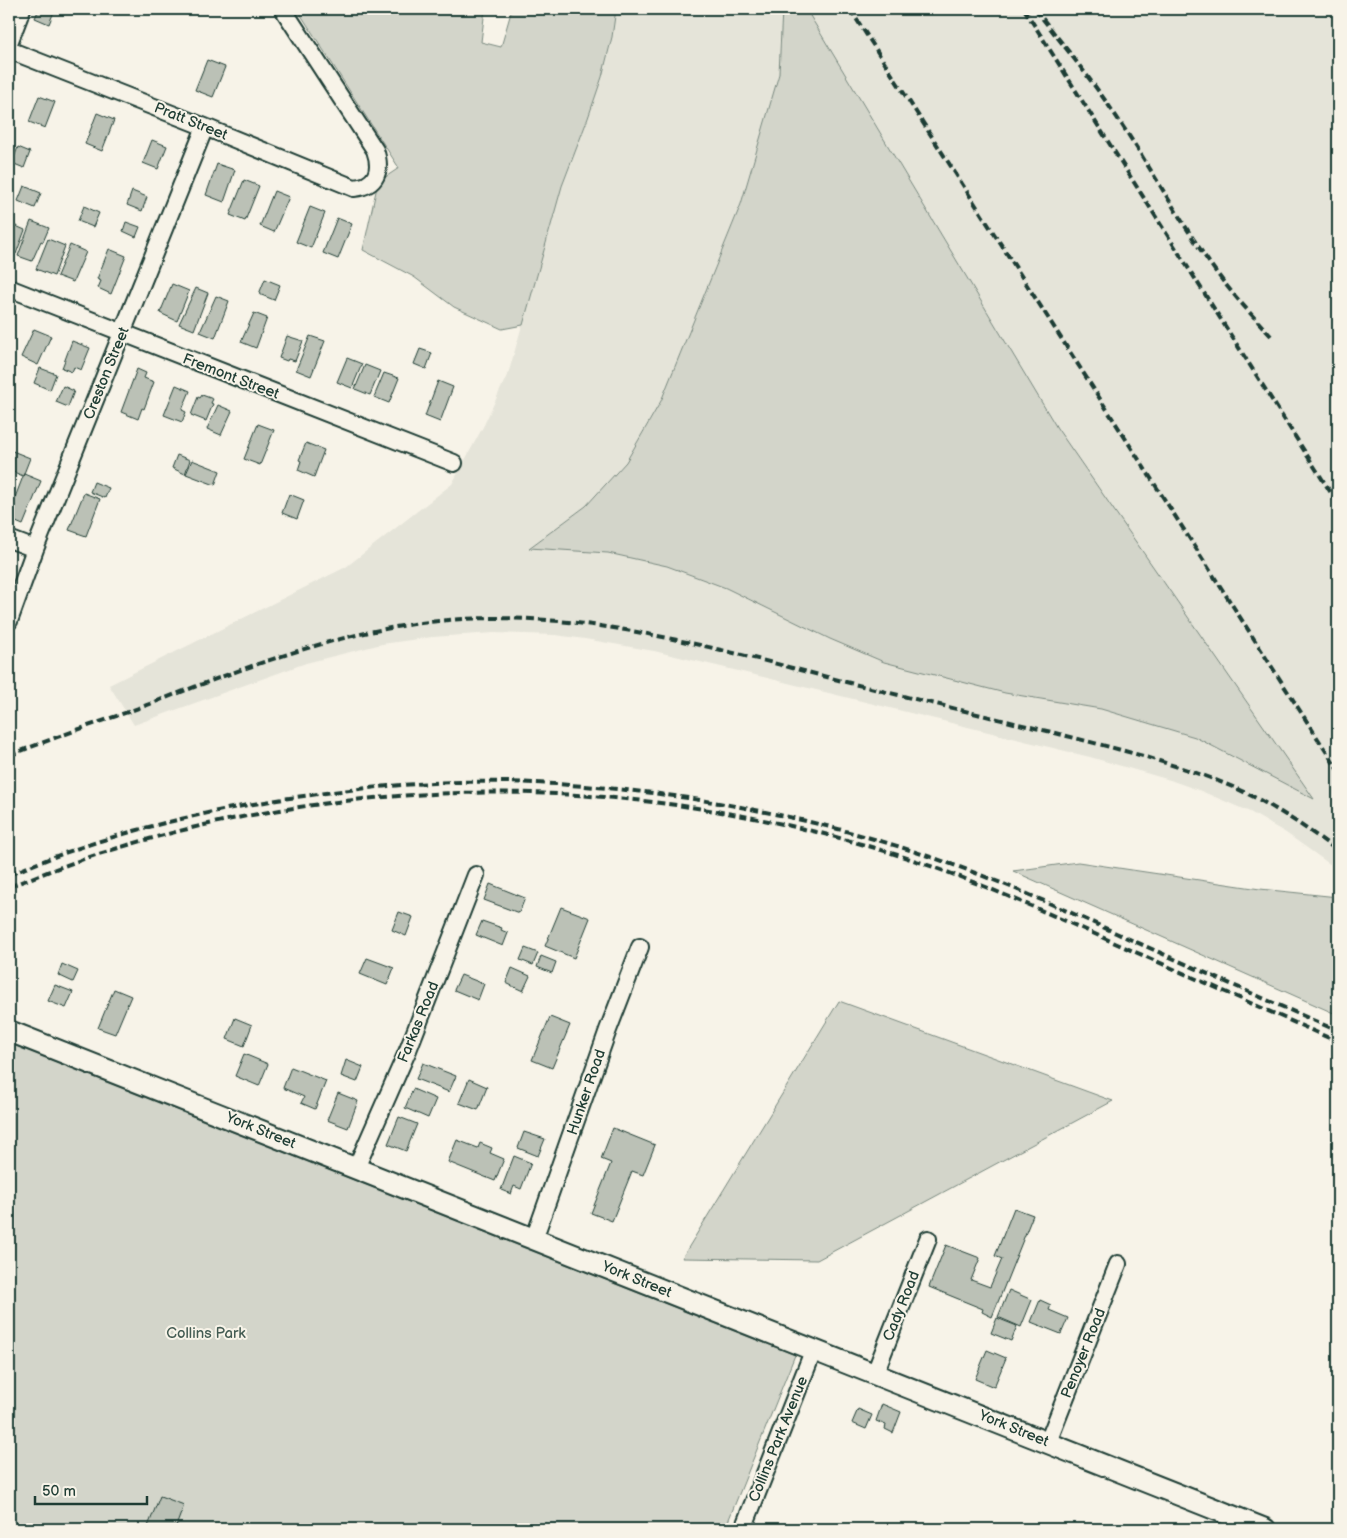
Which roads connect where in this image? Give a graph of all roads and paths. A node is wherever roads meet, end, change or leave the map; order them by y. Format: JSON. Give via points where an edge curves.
{"nodes":[{"id":1,"x":22,"y":9,"type":"edge"},
{"id":2,"x":284,"y":9,"type":"edge"},
{"id":3,"x":9,"y":43,"type":"edge"},
{"id":4,"x":9,"y":50,"type":"edge"},
{"id":5,"x":205,"y":126,"type":"junction"},
{"id":6,"x":9,"y":288,"type":"edge"},
{"id":7,"x":122,"y":333,"type":"junction"},
{"id":8,"x":454,"y":463,"type":"dead end"},
{"id":9,"x":9,"y":539,"type":"edge"},
{"id":10,"x":35,"y":549,"type":"junction"},
{"id":11,"x":9,"y":620,"type":"edge"},
{"id":12,"x":476,"y":875,"type":"dead end"},
{"id":13,"x":640,"y":947,"type":"dead end"},
{"id":14,"x":9,"y":1031,"type":"edge"},
{"id":15,"x":356,"y":1168,"type":"junction"},
{"id":16,"x":534,"y":1238,"type":"junction"},
{"id":17,"x":928,"y":1239,"type":"dead end"},
{"id":18,"x":1118,"y":1264,"type":"dead end"},
{"id":19,"x":814,"y":1349,"type":"junction"},
{"id":20,"x":875,"y":1373,"type":"junction"},
{"id":21,"x":1048,"y":1442,"type":"junction"},
{"id":22,"x":742,"y":1529,"type":"edge"},
{"id":23,"x":1265,"y":1529,"type":"edge"}],
"edges":[{"from":1,"to":3,"type":"street"},
{"from":2,"to":5,"type":"street","name":"Pratt Street","via":[[374,150],[378,168],[372,182],[354,188]]},
{"from":4,"to":5,"type":"street","name":"Pratt Street"},
{"from":5,"to":7,"type":"street","name":"Creston Street"},
{"from":6,"to":7,"type":"street","name":"Fremont Street"},
{"from":7,"to":8,"type":"street","name":"Fremont Street"},
{"from":7,"to":10,"type":"street","name":"Creston Street"},
{"from":9,"to":10,"type":"street"},
{"from":10,"to":11,"type":"street","name":"Creston Street"},
{"from":12,"to":15,"type":"street","name":"Farkas Road","via":[[408,1050]]},
{"from":13,"to":16,"type":"street","name":"Hunker Road"},
{"from":14,"to":15,"type":"street","name":"York Street"},
{"from":15,"to":16,"type":"street","name":"York Street"},
{"from":16,"to":19,"type":"street","name":"York Street"},
{"from":17,"to":20,"type":"street","name":"Cady Road"},
{"from":18,"to":21,"type":"street","name":"Penoyer Road"},
{"from":19,"to":20,"type":"street","name":"York Street"},
{"from":19,"to":22,"type":"street","name":"Collins Park Avenue"},
{"from":20,"to":21,"type":"street","name":"York Street"},
{"from":21,"to":23,"type":"street","name":"York Street"}]}
